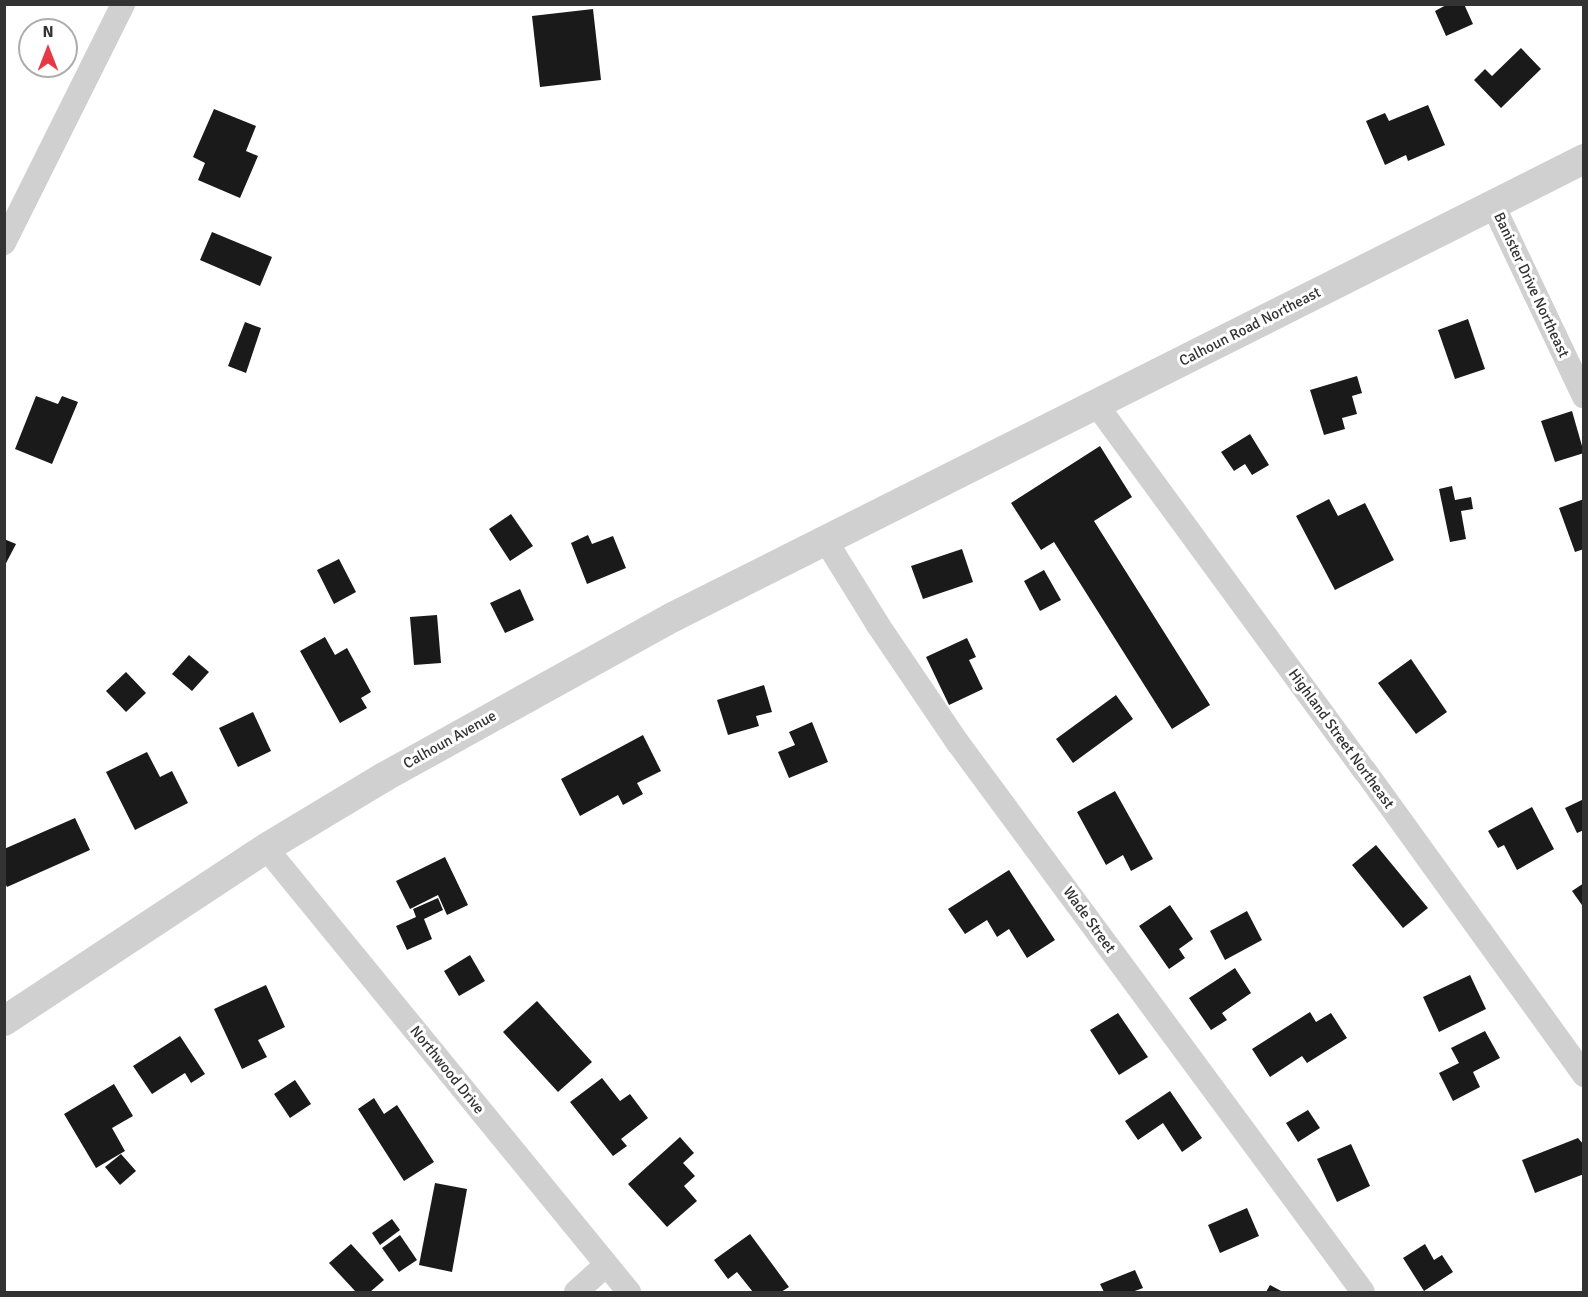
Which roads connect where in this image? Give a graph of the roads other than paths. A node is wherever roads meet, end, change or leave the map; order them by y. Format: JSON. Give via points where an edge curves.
{"nodes":[{"id":1,"x":123,"y":4,"type":"edge"},
{"id":2,"x":1584,"y":159,"type":"edge"},
{"id":3,"x":1493,"y":205,"type":"junction"},
{"id":4,"x":4,"y":243,"type":"edge"},
{"id":5,"x":1584,"y":397,"type":"edge"},
{"id":6,"x":1096,"y":404,"type":"junction"},
{"id":7,"x":916,"y":495,"type":"joint"},
{"id":8,"x":826,"y":541,"type":"junction"},
{"id":9,"x":266,"y":848,"type":"junction"},
{"id":10,"x":4,"y":1021,"type":"edge"},
{"id":11,"x":1584,"y":1075,"type":"edge"},
{"id":12,"x":606,"y":1265,"type":"junction"},
{"id":13,"x":576,"y":1293,"type":"edge"},
{"id":14,"x":629,"y":1293,"type":"edge"},
{"id":15,"x":1364,"y":1293,"type":"edge"}],
"edges":[{"from":1,"to":4,"type":"street"},
{"from":2,"to":3,"type":"street","name":"Calhoun Road Northeast"},
{"from":3,"to":5,"type":"street","name":"Banister Drive Northeast"},
{"from":3,"to":6,"type":"street","name":"Calhoun Road Northeast"},
{"from":6,"to":7,"type":"street","name":"Calhoun Road Northeast"},
{"from":6,"to":11,"type":"street","name":"Highland Street Northeast"},
{"from":7,"to":8,"type":"street","name":"Calhoun Avenue"},
{"from":8,"to":9,"type":"street","name":"Calhoun Avenue","via":[[674,617],[520,701]]},
{"from":8,"to":15,"type":"street","name":"Wade Street","via":[[958,743]]},
{"from":9,"to":10,"type":"street","name":"Calhoun Avenue"},
{"from":9,"to":12,"type":"street","name":"Northwood Drive"},
{"from":12,"to":13,"type":"street"},
{"from":12,"to":14,"type":"street","name":"Northwood Drive"}]}
